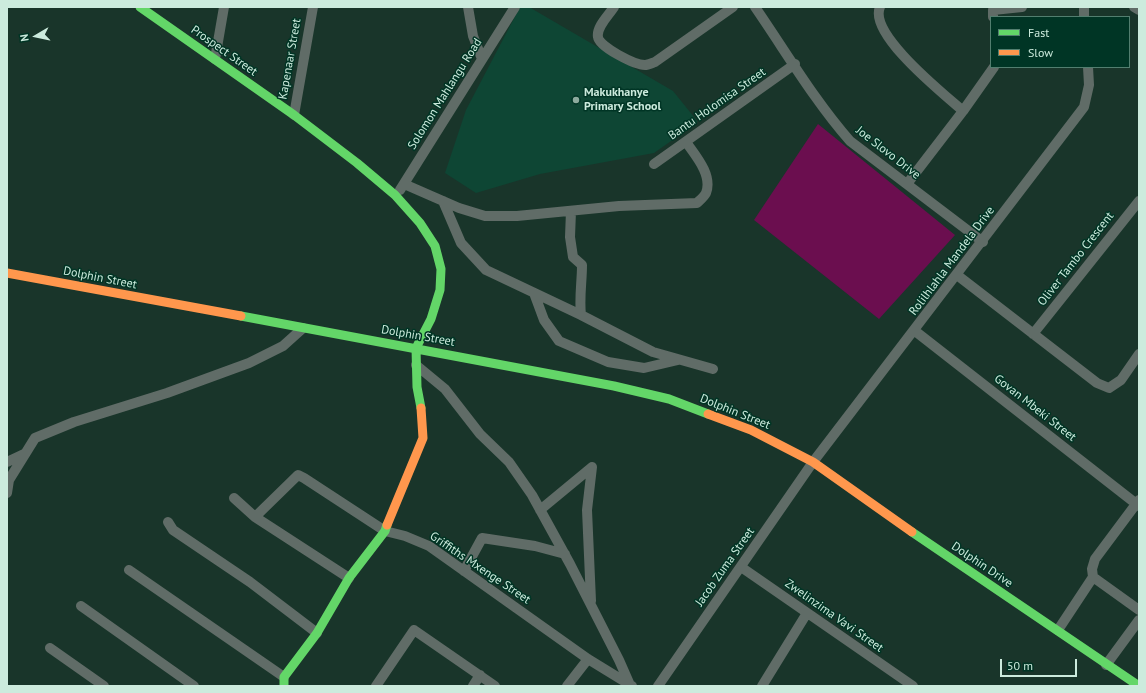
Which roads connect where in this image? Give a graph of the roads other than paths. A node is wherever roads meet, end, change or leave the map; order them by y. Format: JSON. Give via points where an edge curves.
{"nodes":[{"id":1,"x":140,"y":7,"type":"edge"},
{"id":2,"x":224,"y":7,"type":"edge"},
{"id":3,"x":313,"y":7,"type":"edge"},
{"id":4,"x":468,"y":7,"type":"edge"},
{"id":5,"x":515,"y":7,"type":"edge"},
{"id":6,"x":614,"y":7,"type":"edge"},
{"id":7,"x":733,"y":7,"type":"edge"},
{"id":8,"x":755,"y":7,"type":"edge"},
{"id":9,"x":880,"y":7,"type":"edge"},
{"id":10,"x":1022,"y":7,"type":"edge"},
{"id":11,"x":1134,"y":7,"type":"edge"},
{"id":12,"x":1139,"y":10,"type":"edge"},
{"id":13,"x":993,"y":11,"type":"edge"},
{"id":14,"x":215,"y":59,"type":"junction"},
{"id":15,"x":482,"y":59,"type":"junction"},
{"id":16,"x":795,"y":64,"type":"junction"},
{"id":17,"x":993,"y":68,"type":"edge"},
{"id":18,"x":1088,"y":68,"type":"edge"},
{"id":19,"x":963,"y":111,"type":"junction"},
{"id":20,"x":294,"y":115,"type":"junction"},
{"id":21,"x":686,"y":142,"type":"junction"},
{"id":22,"x":654,"y":164,"type":"dead end"},
{"id":23,"x":404,"y":184,"type":"junction"},
{"id":24,"x":907,"y":184,"type":"junction"},
{"id":25,"x":395,"y":195,"type":"junction"},
{"id":26,"x":444,"y":201,"type":"junction"},
{"id":27,"x":1139,"y":201,"type":"edge"},
{"id":28,"x":571,"y":211,"type":"junction"},
{"id":29,"x":983,"y":242,"type":"junction"},
{"id":30,"x":7,"y":273,"type":"edge"},
{"id":31,"x":957,"y":275,"type":"junction"},
{"id":32,"x":534,"y":293,"type":"junction"},
{"id":33,"x":582,"y":315,"type":"junction"},
{"id":34,"x":303,"y":328,"type":"junction"},
{"id":35,"x":914,"y":331,"type":"junction"},
{"id":36,"x":1033,"y":334,"type":"junction"},
{"id":37,"x":416,"y":348,"type":"junction"},
{"id":38,"x":1139,"y":354,"type":"edge"},
{"id":39,"x":680,"y":360,"type":"junction"},
{"id":40,"x":416,"y":365,"type":"junction"},
{"id":41,"x":713,"y":369,"type":"dead end"},
{"id":42,"x":24,"y":454,"type":"junction"},
{"id":43,"x":7,"y":462,"type":"edge"},
{"id":44,"x":813,"y":462,"type":"junction"},
{"id":45,"x":7,"y":493,"type":"edge"},
{"id":46,"x":234,"y":498,"type":"dead end"},
{"id":47,"x":1138,"y":503,"type":"edge"},
{"id":48,"x":540,"y":510,"type":"junction"},
{"id":49,"x":255,"y":517,"type":"junction"},
{"id":50,"x":168,"y":522,"type":"dead end"},
{"id":51,"x":385,"y":531,"type":"junction"},
{"id":52,"x":565,"y":554,"type":"junction"},
{"id":53,"x":741,"y":567,"type":"junction"},
{"id":54,"x":129,"y":570,"type":"dead end"},
{"id":55,"x":464,"y":572,"type":"junction"},
{"id":56,"x":1093,"y":577,"type":"junction"},
{"id":57,"x":349,"y":578,"type":"junction"},
{"id":58,"x":591,"y":605,"type":"junction"},
{"id":59,"x":81,"y":606,"type":"dead end"},
{"id":60,"x":1139,"y":610,"type":"edge"},
{"id":61,"x":806,"y":613,"type":"junction"},
{"id":62,"x":1139,"y":620,"type":"edge"},
{"id":63,"x":1058,"y":630,"type":"junction"},
{"id":64,"x":317,"y":633,"type":"junction"},
{"id":65,"x":50,"y":648,"type":"dead end"},
{"id":66,"x":588,"y":659,"type":"junction"},
{"id":67,"x":1106,"y":665,"type":"junction"},
{"id":68,"x":480,"y":675,"type":"junction"},
{"id":69,"x":284,"y":684,"type":"edge"},
{"id":70,"x":767,"y":684,"type":"edge"},
{"id":71,"x":104,"y":686,"type":"edge"},
{"id":72,"x":194,"y":686,"type":"edge"},
{"id":73,"x":376,"y":686,"type":"edge"},
{"id":74,"x":473,"y":686,"type":"edge"},
{"id":75,"x":496,"y":686,"type":"edge"},
{"id":76,"x":567,"y":686,"type":"edge"},
{"id":77,"x":631,"y":686,"type":"edge"},
{"id":78,"x":658,"y":686,"type":"edge"},
{"id":79,"x":913,"y":686,"type":"edge"},
{"id":80,"x":1139,"y":686,"type":"edge"}],
"edges":[{"from":1,"to":14,"type":"street","name":"Prospect Street"},
{"from":2,"to":14,"type":"street"},
{"from":3,"to":20,"type":"street","name":"Kapenaar Street"},
{"from":4,"to":15,"type":"street","via":[[473,36]]},
{"from":5,"to":15,"type":"street","name":"Solomon Mahlangu Road"},
{"from":6,"to":7,"type":"street","via":[[599,29],[598,39],[603,45],[635,63],[645,65],[655,62]]},
{"from":8,"to":16,"type":"street","name":"Joe Slovo Drive"},
{"from":9,"to":19,"type":"street","via":[[879,20],[896,48]]},
{"from":10,"to":13,"type":"street"},
{"from":11,"to":12,"type":"street"},
{"from":14,"to":20,"type":"street","name":"Prospect Street"},
{"from":15,"to":23,"type":"street","name":"Solomon Mahlangu Road"},
{"from":16,"to":21,"type":"street","name":"Bantu Holomisa Street"},
{"from":16,"to":24,"type":"street","name":"Joe Slovo Drive","via":[[850,141]]},
{"from":17,"to":19,"type":"street"},
{"from":18,"to":29,"type":"street","name":"Rolilhlahla Mandela Drive","via":[[1089,85],[1084,107]]},
{"from":19,"to":24,"type":"street"},
{"from":20,"to":25,"type":"street","name":"Prospect Street","via":[[358,163]]},
{"from":21,"to":22,"type":"street","name":"Bantu Holomisa Street"},
{"from":21,"to":28,"type":"street","via":[[707,179],[706,193],[697,203]]},
{"from":23,"to":25,"type":"street","name":"Solomon Mahlangu Road"},
{"from":23,"to":26,"type":"street"},
{"from":24,"to":29,"type":"street","name":"Joe Slovo Drive"},
{"from":25,"to":37,"type":"street","name":"Prospect Street","via":[[420,223],[435,246],[441,269],[440,290],[431,319]]},
{"from":26,"to":28,"type":"street","via":[[485,216]]},
{"from":26,"to":32,"type":"street","via":[[461,243],[486,270]]},
{"from":27,"to":36,"type":"street","name":"Oliver Tambo Crescent"},
{"from":28,"to":33,"type":"street","via":[[570,237],[573,257],[582,265]]},
{"from":29,"to":31,"type":"street","name":"Rolilhlahla Mandela Drive"},
{"from":30,"to":34,"type":"street","name":"Dolphin Street"},
{"from":31,"to":35,"type":"street","name":"Rolilhlahla Mandela Drive"},
{"from":31,"to":36,"type":"street"},
{"from":32,"to":33,"type":"street"},
{"from":32,"to":39,"type":"street","via":[[544,320],[559,341],[578,350],[608,362],[644,368]]},
{"from":33,"to":39,"type":"street","via":[[653,352]]},
{"from":34,"to":37,"type":"street","name":"Dolphin Street"},
{"from":34,"to":42,"type":"street","via":[[283,346],[249,363],[168,393],[52,430],[35,438]]},
{"from":35,"to":44,"type":"street","name":"Rolilhlahla Mandela Drive"},
{"from":35,"to":47,"type":"street","name":"Govan Mbeki Street"},
{"from":36,"to":38,"type":"street","via":[[1097,383],[1110,388],[1120,380]]},
{"from":37,"to":40,"type":"street"},
{"from":37,"to":44,"type":"street","name":"Dolphin Street","via":[[669,399],[751,430]]},
{"from":39,"to":41,"type":"street"},
{"from":40,"to":48,"type":"street","via":[[445,389],[480,434],[509,462]]},
{"from":40,"to":51,"type":"street","via":[[417,387],[423,415],[423,438]]},
{"from":42,"to":43,"type":"street"},
{"from":42,"to":45,"type":"street","via":[[10,480]]},
{"from":44,"to":53,"type":"street","name":"Jacob Zuma Street"},
{"from":44,"to":63,"type":"street","name":"Dolphin Drive","via":[[901,525]]},
{"from":46,"to":49,"type":"street"},
{"from":47,"to":56,"type":"street","via":[[1095,559]]},
{"from":48,"to":52,"type":"street"},
{"from":48,"to":58,"type":"street","via":[[592,467],[587,510]]},
{"from":49,"to":51,"type":"street","name":"Griffiths Mxenge Street","via":[[298,476]]},
{"from":49,"to":57,"type":"street"},
{"from":50,"to":64,"type":"street","via":[[173,530],[250,582]]},
{"from":51,"to":55,"type":"street","name":"Griffiths Mxenge Street","via":[[429,546]]},
{"from":51,"to":57,"type":"street"},
{"from":52,"to":55,"type":"street","via":[[535,546],[482,538]]},
{"from":52,"to":58,"type":"street"},
{"from":53,"to":61,"type":"street","name":"Zwelinzima Vavi Street"},
{"from":53,"to":78,"type":"street","name":"Jacob Zuma Street"},
{"from":54,"to":69,"type":"street"},
{"from":55,"to":66,"type":"street","name":"Griffiths Mxenge Street"},
{"from":56,"to":60,"type":"street"},
{"from":56,"to":63,"type":"street"},
{"from":57,"to":64,"type":"street"},
{"from":58,"to":77,"type":"street"},
{"from":59,"to":72,"type":"street"},
{"from":61,"to":70,"type":"street"},
{"from":61,"to":79,"type":"street","name":"Zwelinzima Vavi Street"},
{"from":62,"to":67,"type":"street"},
{"from":63,"to":67,"type":"street","name":"Dolphin Drive"},
{"from":64,"to":69,"type":"street"},
{"from":65,"to":71,"type":"street"},
{"from":66,"to":76,"type":"street"},
{"from":66,"to":77,"type":"street","name":"Griffiths Mxenge Street"},
{"from":67,"to":80,"type":"street","name":"Dolphin Drive"},
{"from":68,"to":73,"type":"street","via":[[414,630]]},
{"from":68,"to":74,"type":"street"},
{"from":68,"to":75,"type":"street"}]}
